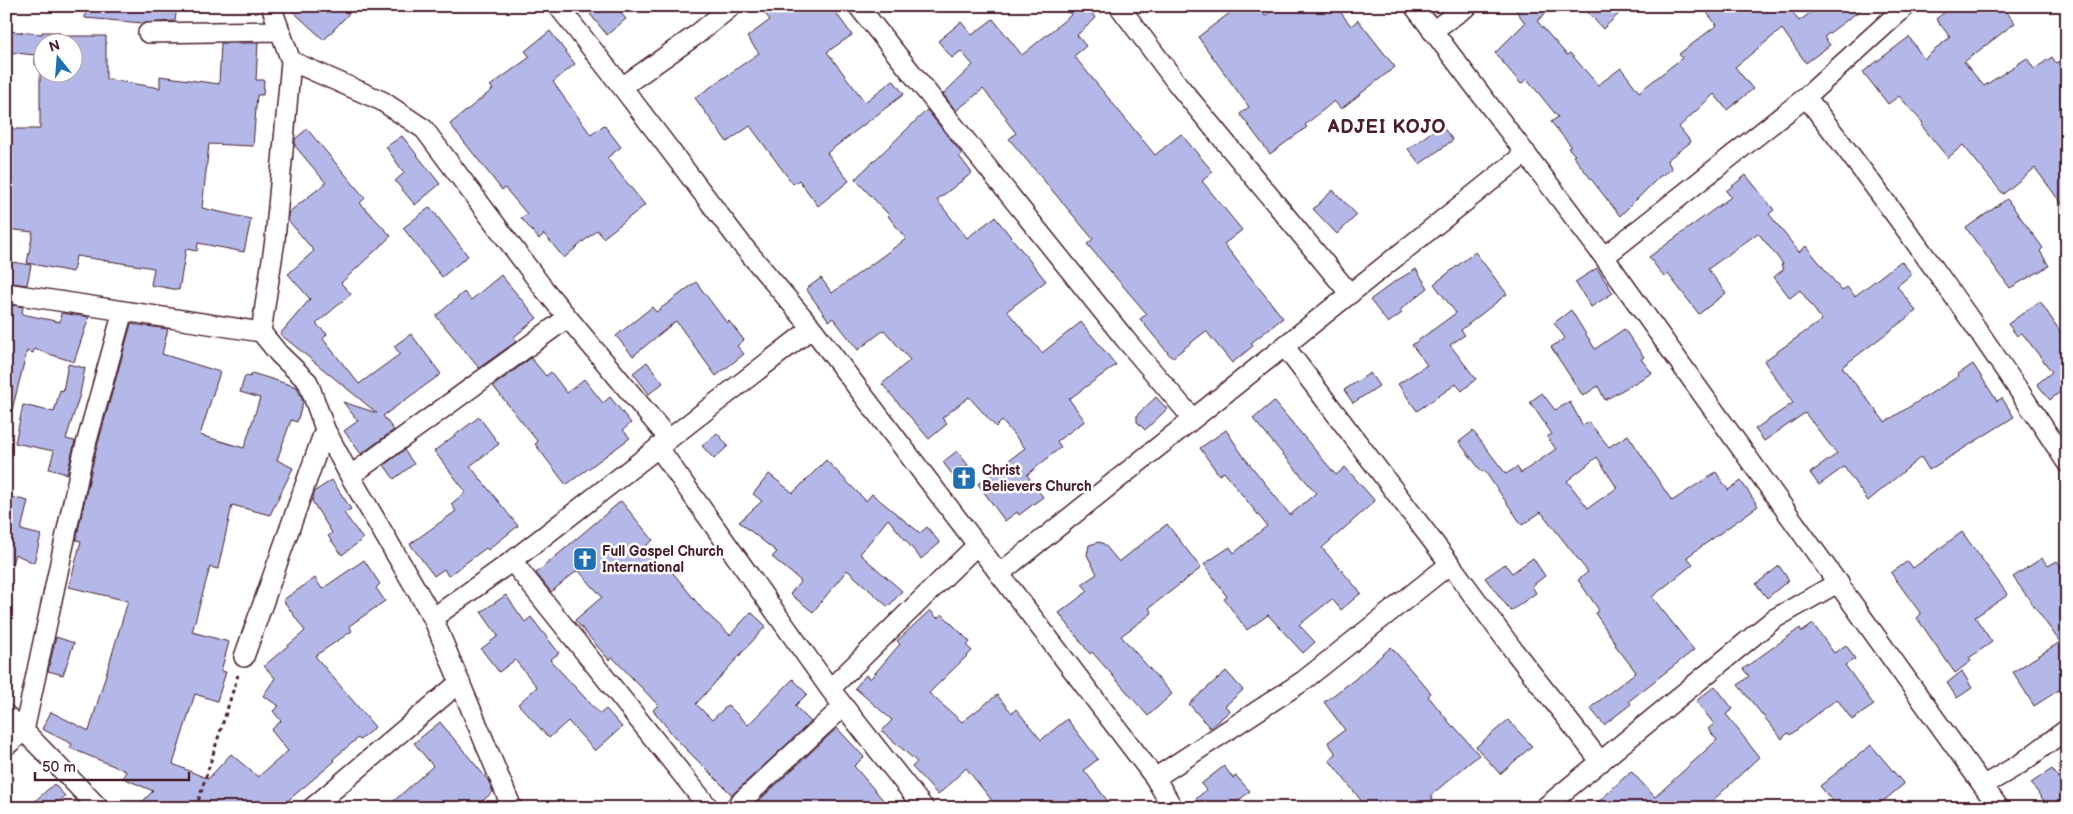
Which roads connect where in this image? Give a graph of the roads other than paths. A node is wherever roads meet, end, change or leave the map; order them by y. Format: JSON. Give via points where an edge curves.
{"nodes":[{"id":1,"x":271,"y":6,"type":"edge"},
{"id":2,"x":558,"y":6,"type":"edge"},
{"id":3,"x":732,"y":6,"type":"edge"},
{"id":4,"x":858,"y":6,"type":"edge"},
{"id":5,"x":1119,"y":6,"type":"edge"},
{"id":6,"x":1414,"y":6,"type":"edge"},
{"id":7,"x":1468,"y":6,"type":"edge"},
{"id":8,"x":1906,"y":6,"type":"edge"},
{"id":9,"x":280,"y":31,"type":"junction"},
{"id":10,"x":1432,"y":31,"type":"junction"},
{"id":11,"x":148,"y":33,"type":"dead end"},
{"id":12,"x":290,"y":61,"type":"junction"},
{"id":13,"x":622,"y":87,"type":"junction"},
{"id":14,"x":1806,"y":97,"type":"junction"},
{"id":15,"x":1526,"y":153,"type":"junction"},
{"id":16,"x":1604,"y":257,"type":"junction"},
{"id":17,"x":6,"y":293,"type":"edge"},
{"id":18,"x":1350,"y":294,"type":"junction"},
{"id":19,"x":123,"y":311,"type":"junction"},
{"id":20,"x":567,"y":318,"type":"junction"},
{"id":21,"x":812,"y":328,"type":"junction"},
{"id":22,"x":262,"y":332,"type":"junction"},
{"id":23,"x":1285,"y":346,"type":"junction"},
{"id":24,"x":1193,"y":419,"type":"junction"},
{"id":25,"x":325,"y":429,"type":"junction"},
{"id":26,"x":663,"y":443,"type":"junction"},
{"id":27,"x":2067,"y":463,"type":"edge"},
{"id":28,"x":350,"y":476,"type":"junction"},
{"id":29,"x":978,"y":544,"type":"junction"},
{"id":30,"x":512,"y":561,"type":"junction"},
{"id":31,"x":1450,"y":564,"type":"junction"},
{"id":32,"x":999,"y":574,"type":"junction"},
{"id":33,"x":1839,"y":582,"type":"junction"},
{"id":34,"x":433,"y":618,"type":"junction"},
{"id":35,"x":244,"y":656,"type":"road end"},
{"id":36,"x":460,"y":682,"type":"junction"},
{"id":37,"x":830,"y":690,"type":"junction"},
{"id":38,"x":844,"y":706,"type":"junction"},
{"id":39,"x":6,"y":715,"type":"edge"},
{"id":40,"x":2067,"y":729,"type":"edge"},
{"id":41,"x":24,"y":731,"type":"junction"},
{"id":42,"x":6,"y":746,"type":"edge"},
{"id":43,"x":1601,"y":762,"type":"junction"},
{"id":44,"x":1155,"y":778,"type":"junction"},
{"id":45,"x":1984,"y":785,"type":"junction"},
{"id":46,"x":99,"y":808,"type":"edge"},
{"id":47,"x":312,"y":808,"type":"edge"},
{"id":48,"x":512,"y":808,"type":"edge"},
{"id":49,"x":709,"y":808,"type":"edge"},
{"id":50,"x":734,"y":808,"type":"edge"},
{"id":51,"x":924,"y":808,"type":"edge"},
{"id":52,"x":1173,"y":808,"type":"edge"},
{"id":53,"x":1544,"y":808,"type":"edge"},
{"id":54,"x":1999,"y":808,"type":"edge"}],
"edges":[{"from":1,"to":9,"type":"street"},
{"from":2,"to":13,"type":"street"},
{"from":3,"to":13,"type":"street"},
{"from":4,"to":24,"type":"street"},
{"from":5,"to":18,"type":"street","via":[[1178,86]]},
{"from":6,"to":10,"type":"street"},
{"from":7,"to":10,"type":"street"},
{"from":8,"to":14,"type":"street"},
{"from":9,"to":11,"type":"street"},
{"from":9,"to":12,"type":"street"},
{"from":10,"to":15,"type":"street"},
{"from":12,"to":20,"type":"street","via":[[382,102],[424,128]]},
{"from":12,"to":22,"type":"street","via":[[275,240]]},
{"from":13,"to":21,"type":"street","via":[[743,246]]},
{"from":14,"to":16,"type":"street"},
{"from":14,"to":27,"type":"street","via":[[1923,252]]},
{"from":15,"to":16,"type":"street"},
{"from":15,"to":18,"type":"street"},
{"from":16,"to":33,"type":"street"},
{"from":17,"to":19,"type":"street"},
{"from":18,"to":23,"type":"street"},
{"from":19,"to":22,"type":"street"},
{"from":19,"to":41,"type":"street","via":[[83,455]]},
{"from":20,"to":26,"type":"street"},
{"from":20,"to":28,"type":"street"},
{"from":21,"to":26,"type":"street"},
{"from":21,"to":29,"type":"street"},
{"from":22,"to":25,"type":"street","via":[[308,382]]},
{"from":23,"to":24,"type":"street"},
{"from":23,"to":31,"type":"street"},
{"from":24,"to":32,"type":"street"},
{"from":25,"to":28,"type":"street"},
{"from":25,"to":35,"type":"street"},
{"from":26,"to":30,"type":"street"},
{"from":26,"to":37,"type":"street"},
{"from":28,"to":34,"type":"street"},
{"from":29,"to":32,"type":"street"},
{"from":29,"to":37,"type":"street"},
{"from":30,"to":34,"type":"street"},
{"from":30,"to":49,"type":"street"},
{"from":31,"to":43,"type":"street"},
{"from":31,"to":44,"type":"street","via":[[1304,681]]},
{"from":32,"to":44,"type":"street"},
{"from":33,"to":43,"type":"street","via":[[1774,619]]},
{"from":33,"to":45,"type":"street"},
{"from":34,"to":36,"type":"street"},
{"from":36,"to":47,"type":"street"},
{"from":36,"to":48,"type":"street"},
{"from":37,"to":38,"type":"street"},
{"from":38,"to":50,"type":"street"},
{"from":38,"to":51,"type":"street"},
{"from":39,"to":41,"type":"street"},
{"from":40,"to":45,"type":"street","via":[[2020,764]]},
{"from":41,"to":42,"type":"street"},
{"from":41,"to":46,"type":"street"},
{"from":43,"to":53,"type":"street"},
{"from":44,"to":52,"type":"street"},
{"from":45,"to":54,"type":"street"}]}
